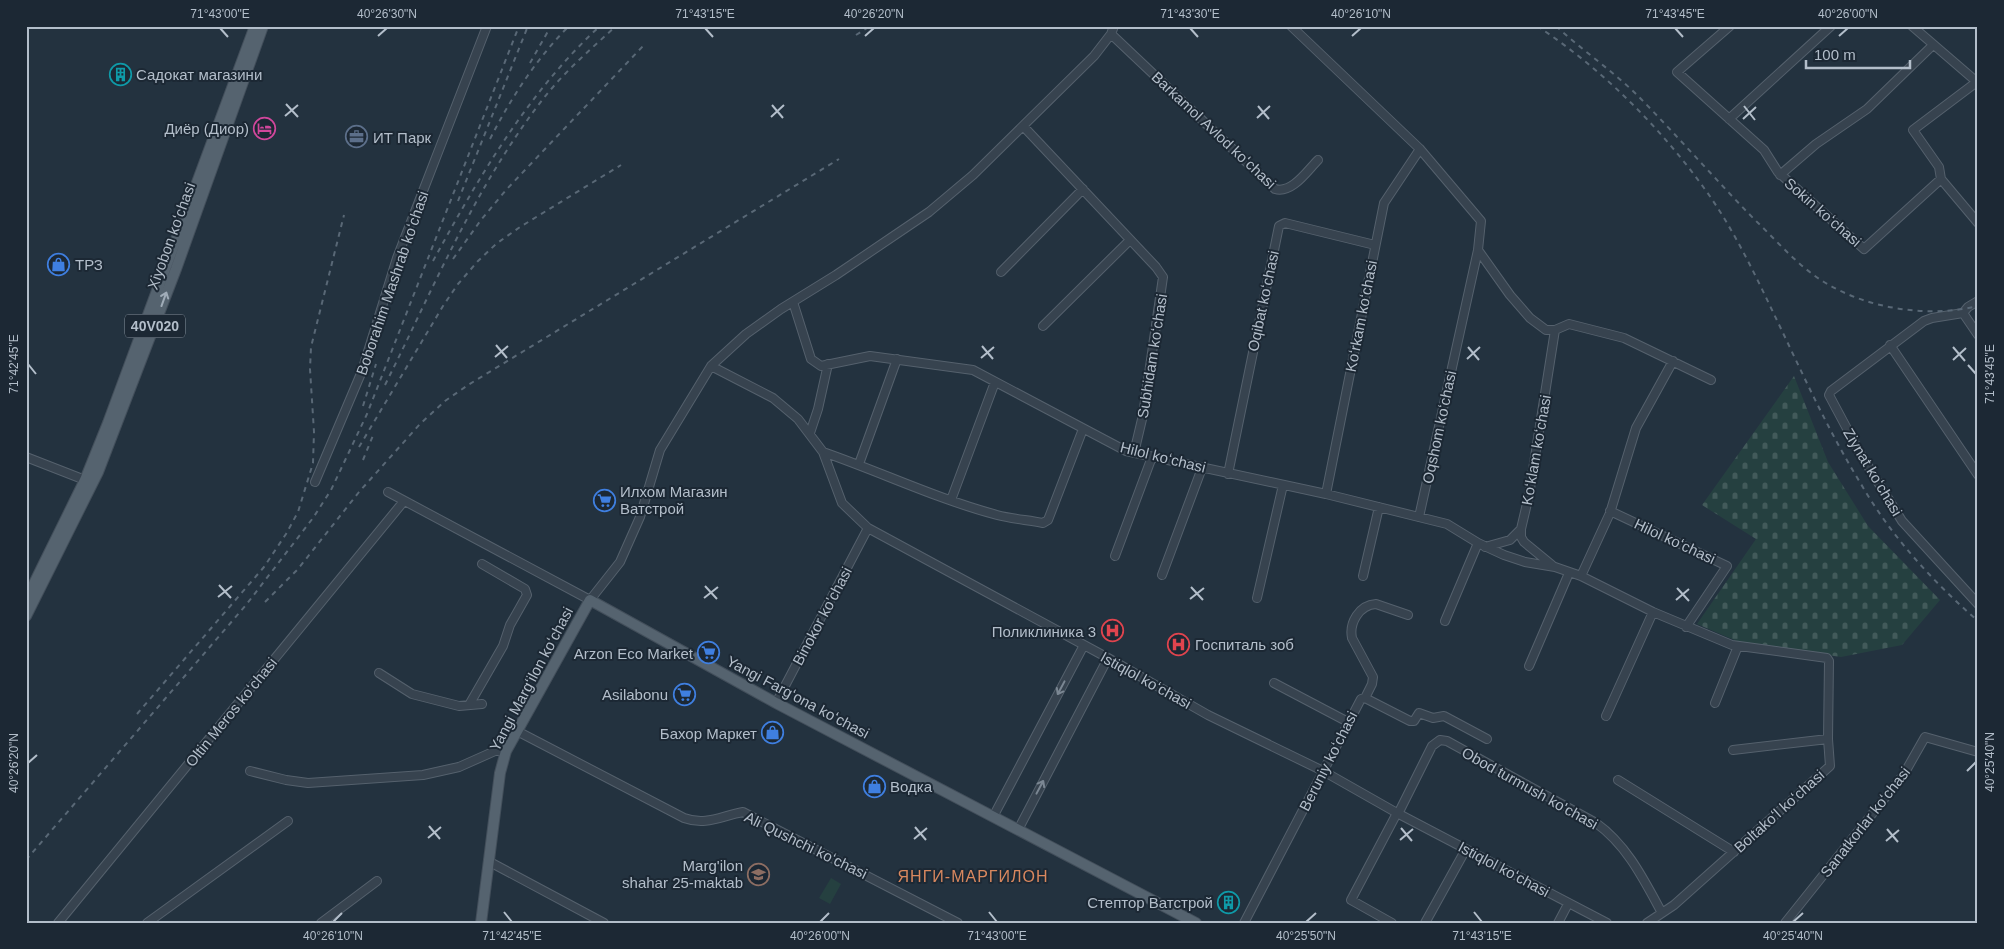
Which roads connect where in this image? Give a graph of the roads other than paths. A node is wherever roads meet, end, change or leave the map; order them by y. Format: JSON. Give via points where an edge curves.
{"nodes":[{"id":1,"x":255,"y":26,"type":"edge"},
{"id":2,"x":263,"y":26,"type":"edge"},
{"id":3,"x":487,"y":26,"type":"edge"},
{"id":4,"x":1114,"y":26,"type":"edge"},
{"id":5,"x":1291,"y":26,"type":"edge"},
{"id":6,"x":1730,"y":26,"type":"edge"},
{"id":7,"x":1831,"y":26,"type":"edge"},
{"id":8,"x":1912,"y":26,"type":"edge"},
{"id":9,"x":1111,"y":34,"type":"junction"},
{"id":10,"x":1933,"y":44,"type":"junction"},
{"id":11,"x":1977,"y":82,"type":"edge"},
{"id":12,"x":1729,"y":119,"type":"junction"},
{"id":13,"x":1023,"y":126,"type":"junction"},
{"id":14,"x":1420,"y":149,"type":"junction"},
{"id":15,"x":1318,"y":160,"type":"dead end"},
{"id":16,"x":1780,"y":175,"type":"junction"},
{"id":17,"x":1941,"y":179,"type":"junction"},
{"id":18,"x":1082,"y":189,"type":"junction"},
{"id":19,"x":1978,"y":223,"type":"edge"},
{"id":20,"x":1130,"y":240,"type":"junction"},
{"id":21,"x":1374,"y":245,"type":"junction"},
{"id":22,"x":1478,"y":250,"type":"junction"},
{"id":23,"x":1001,"y":272,"type":"dead end"},
{"id":24,"x":1978,"y":301,"type":"edge"},
{"id":25,"x":793,"y":302,"type":"junction"},
{"id":26,"x":1963,"y":314,"type":"junction"},
{"id":27,"x":1043,"y":326,"type":"dead end"},
{"id":28,"x":1556,"y":330,"type":"junction"},
{"id":29,"x":1978,"y":335,"type":"edge"},
{"id":30,"x":1890,"y":345,"type":"junction"},
{"id":31,"x":897,"y":359,"type":"junction"},
{"id":32,"x":137,"y":361,"type":"junction"},
{"id":33,"x":1673,"y":361,"type":"junction"},
{"id":34,"x":828,"y":364,"type":"junction"},
{"id":35,"x":711,"y":366,"type":"junction"},
{"id":36,"x":1711,"y":380,"type":"dead end"},
{"id":37,"x":995,"y":382,"type":"junction"},
{"id":38,"x":1083,"y":428,"type":"junction"},
{"id":39,"x":810,"y":433,"type":"junction"},
{"id":40,"x":823,"y":452,"type":"junction"},
{"id":41,"x":1134,"y":453,"type":"junction"},
{"id":42,"x":26,"y":456,"type":"edge"},
{"id":43,"x":1152,"y":457,"type":"junction"},
{"id":44,"x":858,"y":464,"type":"junction"},
{"id":45,"x":1202,"y":468,"type":"junction"},
{"id":46,"x":1228,"y":474,"type":"junction"},
{"id":47,"x":1978,"y":476,"type":"edge"},
{"id":48,"x":85,"y":480,"type":"junction"},
{"id":49,"x":315,"y":482,"type":"dead end"},
{"id":50,"x":1283,"y":485,"type":"junction"},
{"id":51,"x":388,"y":492,"type":"dead end"},
{"id":52,"x":1326,"y":494,"type":"junction"},
{"id":53,"x":951,"y":500,"type":"junction"},
{"id":54,"x":404,"y":501,"type":"junction"},
{"id":55,"x":1379,"y":507,"type":"junction"},
{"id":56,"x":1610,"y":510,"type":"junction"},
{"id":57,"x":1419,"y":517,"type":"junction"},
{"id":58,"x":868,"y":528,"type":"junction"},
{"id":59,"x":1521,"y":529,"type":"junction"},
{"id":60,"x":1481,"y":545,"type":"junction"},
{"id":61,"x":1114,"y":556,"type":"dead end"},
{"id":62,"x":482,"y":564,"type":"dead end"},
{"id":63,"x":1555,"y":567,"type":"junction"},
{"id":64,"x":1569,"y":573,"type":"junction"},
{"id":65,"x":1162,"y":575,"type":"dead end"},
{"id":66,"x":1363,"y":576,"type":"dead end"},
{"id":67,"x":1581,"y":576,"type":"junction"},
{"id":68,"x":1258,"y":598,"type":"dead end"},
{"id":69,"x":26,"y":600,"type":"edge"},
{"id":70,"x":590,"y":600,"type":"junction"},
{"id":71,"x":1978,"y":604,"type":"edge"},
{"id":72,"x":1653,"y":612,"type":"junction"},
{"id":73,"x":1408,"y":615,"type":"dead end"},
{"id":74,"x":26,"y":616,"type":"edge"},
{"id":75,"x":1445,"y":621,"type":"dead end"},
{"id":76,"x":1686,"y":627,"type":"junction"},
{"id":77,"x":1084,"y":645,"type":"junction"},
{"id":78,"x":1738,"y":646,"type":"junction"},
{"id":79,"x":1108,"y":658,"type":"junction"},
{"id":80,"x":1829,"y":661,"type":"joint"},
{"id":81,"x":1529,"y":666,"type":"dead end"},
{"id":82,"x":378,"y":673,"type":"dead end"},
{"id":83,"x":1274,"y":683,"type":"dead end"},
{"id":84,"x":1365,"y":698,"type":"junction"},
{"id":85,"x":776,"y":703,"type":"junction"},
{"id":86,"x":1715,"y":703,"type":"dead end"},
{"id":87,"x":482,"y":704,"type":"dead end"},
{"id":88,"x":469,"y":705,"type":"junction"},
{"id":89,"x":1606,"y":716,"type":"dead end"},
{"id":90,"x":1348,"y":722,"type":"junction"},
{"id":91,"x":517,"y":731,"type":"junction"},
{"id":92,"x":1487,"y":739,"type":"dead end"},
{"id":93,"x":1828,"y":740,"type":"junction"},
{"id":94,"x":1733,"y":750,"type":"dead end"},
{"id":95,"x":506,"y":751,"type":"junction"},
{"id":96,"x":1978,"y":752,"type":"edge"},
{"id":97,"x":250,"y":771,"type":"dead end"},
{"id":98,"x":1323,"y":772,"type":"junction"},
{"id":99,"x":1618,"y":780,"type":"dead end"},
{"id":100,"x":1397,"y":814,"type":"junction"},
{"id":101,"x":993,"y":816,"type":"junction"},
{"id":102,"x":288,"y":821,"type":"dead end"},
{"id":103,"x":1018,"y":830,"type":"junction"},
{"id":104,"x":1466,"y":849,"type":"junction"},
{"id":105,"x":1734,"y":852,"type":"junction"},
{"id":106,"x":488,"y":861,"type":"junction"},
{"id":107,"x":377,"y":882,"type":"dead end"},
{"id":108,"x":1568,"y":904,"type":"junction"},
{"id":109,"x":1662,"y":913,"type":"junction"},
{"id":110,"x":58,"y":923,"type":"edge"},
{"id":111,"x":147,"y":923,"type":"edge"},
{"id":112,"x":321,"y":923,"type":"edge"},
{"id":113,"x":481,"y":923,"type":"edge"},
{"id":114,"x":604,"y":923,"type":"edge"},
{"id":115,"x":958,"y":923,"type":"edge"},
{"id":116,"x":1196,"y":923,"type":"edge"},
{"id":117,"x":1244,"y":923,"type":"edge"},
{"id":118,"x":1392,"y":923,"type":"edge"},
{"id":119,"x":1425,"y":923,"type":"edge"},
{"id":120,"x":1558,"y":923,"type":"edge"},
{"id":121,"x":1607,"y":923,"type":"edge"},
{"id":122,"x":1647,"y":923,"type":"edge"},
{"id":123,"x":1785,"y":923,"type":"edge"}],
"edges":[{"from":1,"to":32,"type":"main road","name":"Xiyobon koʻchasi","number":"40V020"},
{"from":32,"to":2,"type":"main road","name":"Xiyobon koʻchasi","number":"40V020","one_way":true},
{"from":3,"to":49,"type":"street","name":"Boborahim Mashrab koʻchasi","via":[[397,258],[362,371]]},
{"from":4,"to":9,"type":"street"},
{"from":5,"to":14,"type":"street","name":"Oqshom koʻchasi"},
{"from":6,"to":12,"type":"street","via":[[1677,72]]},
{"from":7,"to":12,"type":"street"},
{"from":8,"to":10,"type":"street"},
{"from":9,"to":13,"type":"street","via":[[1094,56]]},
{"from":9,"to":15,"type":"street","name":"Barkamol Аvlod koʻchasi","via":[[1275,189],[1288,189]]},
{"from":10,"to":11,"type":"street"},
{"from":10,"to":16,"type":"street","via":[[1867,109],[1816,144]]},
{"from":11,"to":17,"type":"street","via":[[1913,130],[1940,167]]},
{"from":12,"to":16,"type":"street","via":[[1764,150]]},
{"from":13,"to":18,"type":"street","name":"Subhidam koʻchasi"},
{"from":13,"to":25,"type":"street","via":[[973,175],[928,212]]},
{"from":14,"to":21,"type":"street","name":"Koʻrkam koʻchasi","via":[[1384,203]]},
{"from":14,"to":22,"type":"street","name":"Oqshom koʻchasi","via":[[1482,222]]},
{"from":16,"to":17,"type":"street","name":"Sokin koʻchasi","via":[[1864,249]]},
{"from":17,"to":19,"type":"street"},
{"from":18,"to":20,"type":"street","name":"Subhidam koʻchasi"},
{"from":18,"to":23,"type":"street"},
{"from":20,"to":27,"type":"street"},
{"from":20,"to":41,"type":"street","name":"Subhidam koʻchasi","via":[[1163,277],[1143,415]]},
{"from":21,"to":46,"type":"street","name":"Oqibat koʻchasi","via":[[1285,223],[1279,226]]},
{"from":21,"to":52,"type":"street","name":"Koʻrkam koʻchasi"},
{"from":22,"to":28,"type":"street","via":[[1530,318],[1546,330]]},
{"from":22,"to":57,"type":"street","name":"Oqshom koʻchasi"},
{"from":24,"to":26,"type":"street"},
{"from":25,"to":34,"type":"street","via":[[811,359],[821,366]]},
{"from":25,"to":35,"type":"street","via":[[746,334]]},
{"from":26,"to":29,"type":"street"},
{"from":26,"to":30,"type":"street","name":"Ziynat koʻchasi","via":[[1928,318]]},
{"from":28,"to":33,"type":"street","via":[[1569,324],[1624,338]]},
{"from":28,"to":59,"type":"street","name":"Koʻklam koʻchasi"},
{"from":30,"to":47,"type":"street"},
{"from":30,"to":71,"type":"street","name":"Ziynat koʻchasi","via":[[1831,391],[1830,398],[1902,521]]},
{"from":31,"to":34,"type":"street","name":"Hilol koʻchasi","via":[[870,356]]},
{"from":31,"to":37,"type":"street","name":"Hilol koʻchasi","via":[[974,370]]},
{"from":31,"to":44,"type":"street"},
{"from":32,"to":48,"type":"main road","name":"Xiyobon koʻchasi","number":"40V020"},
{"from":32,"to":74,"type":"main road","name":"Xiyobon koʻchasi","number":"40V020","via":[[93,483]]},
{"from":33,"to":36,"type":"street"},
{"from":33,"to":56,"type":"street","via":[[1636,428]]},
{"from":34,"to":39,"type":"street"},
{"from":35,"to":39,"type":"street","name":"Istiqlol koʻchasi","via":[[773,398]]},
{"from":35,"to":70,"type":"street","via":[[660,450],[640,517],[620,562]]},
{"from":37,"to":38,"type":"street","name":"Hilol koʻchasi"},
{"from":37,"to":53,"type":"street"},
{"from":38,"to":41,"type":"street","name":"Hilol koʻchasi"},
{"from":38,"to":53,"type":"street","via":[[1048,520],[998,515]]},
{"from":39,"to":40,"type":"street","name":"Istiqlol koʻchasi"},
{"from":40,"to":44,"type":"street"},
{"from":40,"to":58,"type":"street","name":"Istiqlol koʻchasi","via":[[842,503]]},
{"from":41,"to":43,"type":"street","name":"Hilol koʻchasi"},
{"from":42,"to":48,"type":"street"},
{"from":43,"to":45,"type":"street","name":"Hilol koʻchasi"},
{"from":43,"to":61,"type":"street"},
{"from":44,"to":53,"type":"street"},
{"from":45,"to":46,"type":"street","name":"Hilol koʻchasi"},
{"from":45,"to":65,"type":"street"},
{"from":46,"to":50,"type":"street","name":"Hilol koʻchasi"},
{"from":48,"to":69,"type":"main road","name":"Xiyobon koʻchasi","number":"40V020"},
{"from":50,"to":52,"type":"street","name":"Hilol koʻchasi"},
{"from":50,"to":68,"type":"street"},
{"from":51,"to":54,"type":"street","name":"Yangi Fargʻona koʻchasi"},
{"from":52,"to":55,"type":"street","name":"Hilol koʻchasi"},
{"from":54,"to":70,"type":"street","name":"Yangi Fargʻona koʻchasi"},
{"from":54,"to":110,"type":"street","name":"Oltin Meros koʻchasi"},
{"from":55,"to":57,"type":"street","name":"Hilol koʻchasi"},
{"from":55,"to":66,"type":"street"},
{"from":56,"to":67,"type":"street"},
{"from":56,"to":76,"type":"street","name":"Hilol koʻchasi","via":[[1727,566]]},
{"from":57,"to":60,"type":"street","name":"Hilol koʻchasi","via":[[1447,524]]},
{"from":58,"to":77,"type":"street","name":"Istiqlol koʻchasi"},
{"from":58,"to":85,"type":"street","name":"Binokor ko'chasi"},
{"from":59,"to":60,"type":"street","via":[[1510,540]]},
{"from":59,"to":63,"type":"street","via":[[1524,542]]},
{"from":60,"to":63,"type":"street","name":"Hilol koʻchasi","via":[[1525,562]]},
{"from":60,"to":75,"type":"street"},
{"from":62,"to":88,"type":"street","via":[[525,589],[527,595],[510,625],[503,646]]},
{"from":63,"to":64,"type":"street","name":"Hilol koʻchasi"},
{"from":64,"to":67,"type":"street","name":"Hilol koʻchasi"},
{"from":64,"to":81,"type":"street"},
{"from":67,"to":72,"type":"street","name":"Hilol koʻchasi"},
{"from":70,"to":85,"type":"main road","name":"Yangi Fargʻona koʻchasi"},
{"from":70,"to":91,"type":"main road","name":"Yangi Margʻilon koʻchasi"},
{"from":72,"to":76,"type":"street","name":"Hilol koʻchasi"},
{"from":72,"to":89,"type":"street"},
{"from":73,"to":84,"type":"street","via":[[1376,604],[1358,612],[1352,638],[1372,678]]},
{"from":76,"to":78,"type":"street","name":"Hilol koʻchasi"},
{"from":77,"to":79,"type":"street","name":"Istiqlol koʻchasi"},
{"from":77,"to":101,"type":"street","one_way":true},
{"from":78,"to":80,"type":"street","name":"Hilol koʻchasi","via":[[1823,656]]},
{"from":78,"to":86,"type":"street"},
{"from":79,"to":98,"type":"street","name":"Istiqlol koʻchasi","via":[[1208,715]]},
{"from":103,"to":79,"type":"street","one_way":true},
{"from":80,"to":93,"type":"street","name":"Boltakoʻl koʻchasi"},
{"from":82,"to":88,"type":"street","via":[[412,694],[459,706]]},
{"from":83,"to":90,"type":"street"},
{"from":84,"to":90,"type":"street","name":"Beruniy koʻchasi","via":[[1357,704]]},
{"from":84,"to":92,"type":"street","name":"Beruniy koʻchasi","via":[[1410,721],[1420,713],[1433,718],[1442,716]]},
{"from":85,"to":101,"type":"main road","name":"Yangi Fargʻona koʻchasi"},
{"from":87,"to":88,"type":"street"},
{"from":90,"to":98,"type":"street","name":"Beruniy koʻchasi"},
{"from":91,"to":95,"type":"main road","name":"Yangi Margʻilon koʻchasi"},
{"from":91,"to":115,"type":"street","name":"Ali Qushchi koʻchasi","via":[[684,818],[696,822],[709,821],[743,812]]},
{"from":93,"to":94,"type":"street"},
{"from":93,"to":105,"type":"street","name":"Boltakoʻl koʻchasi","via":[[1830,766]]},
{"from":95,"to":97,"type":"street","via":[[495,751],[459,767],[423,775],[308,783]]},
{"from":95,"to":106,"type":"main road","name":"Yangi Margʻilon koʻchasi"},
{"from":96,"to":123,"type":"street","name":"Sanatkorlar koʻchasi","via":[[1925,737],[1904,774]]},
{"from":98,"to":100,"type":"street","name":"Istiqlol koʻchasi"},
{"from":98,"to":117,"type":"street","name":"Beruniy koʻchasi"},
{"from":99,"to":105,"type":"street"},
{"from":100,"to":104,"type":"street","name":"Istiqlol koʻchasi"},
{"from":100,"to":109,"type":"street","name":"Obod turmush ko'chasi","via":[[1432,746],[1440,740],[1447,742],[1610,833],[1637,869]]},
{"from":100,"to":118,"type":"street","name":"Obod turmush ko'chasi","via":[[1351,900]]},
{"from":101,"to":103,"type":"main road","name":"Yangi Fargʻona koʻchasi"},
{"from":102,"to":111,"type":"street"},
{"from":103,"to":116,"type":"main road","name":"Yangi Fargʻona koʻchasi"},
{"from":104,"to":108,"type":"street","name":"Istiqlol koʻchasi"},
{"from":104,"to":119,"type":"street"},
{"from":105,"to":109,"type":"street","name":"Boltakoʻl koʻchasi"},
{"from":106,"to":113,"type":"main road","name":"Yangi Margʻilon koʻchasi"},
{"from":106,"to":114,"type":"street"},
{"from":107,"to":112,"type":"street"},
{"from":108,"to":120,"type":"street"},
{"from":108,"to":121,"type":"street","name":"Istiqlol koʻchasi"},
{"from":109,"to":122,"type":"street","name":"Boltakoʻl koʻchasi"}]}
